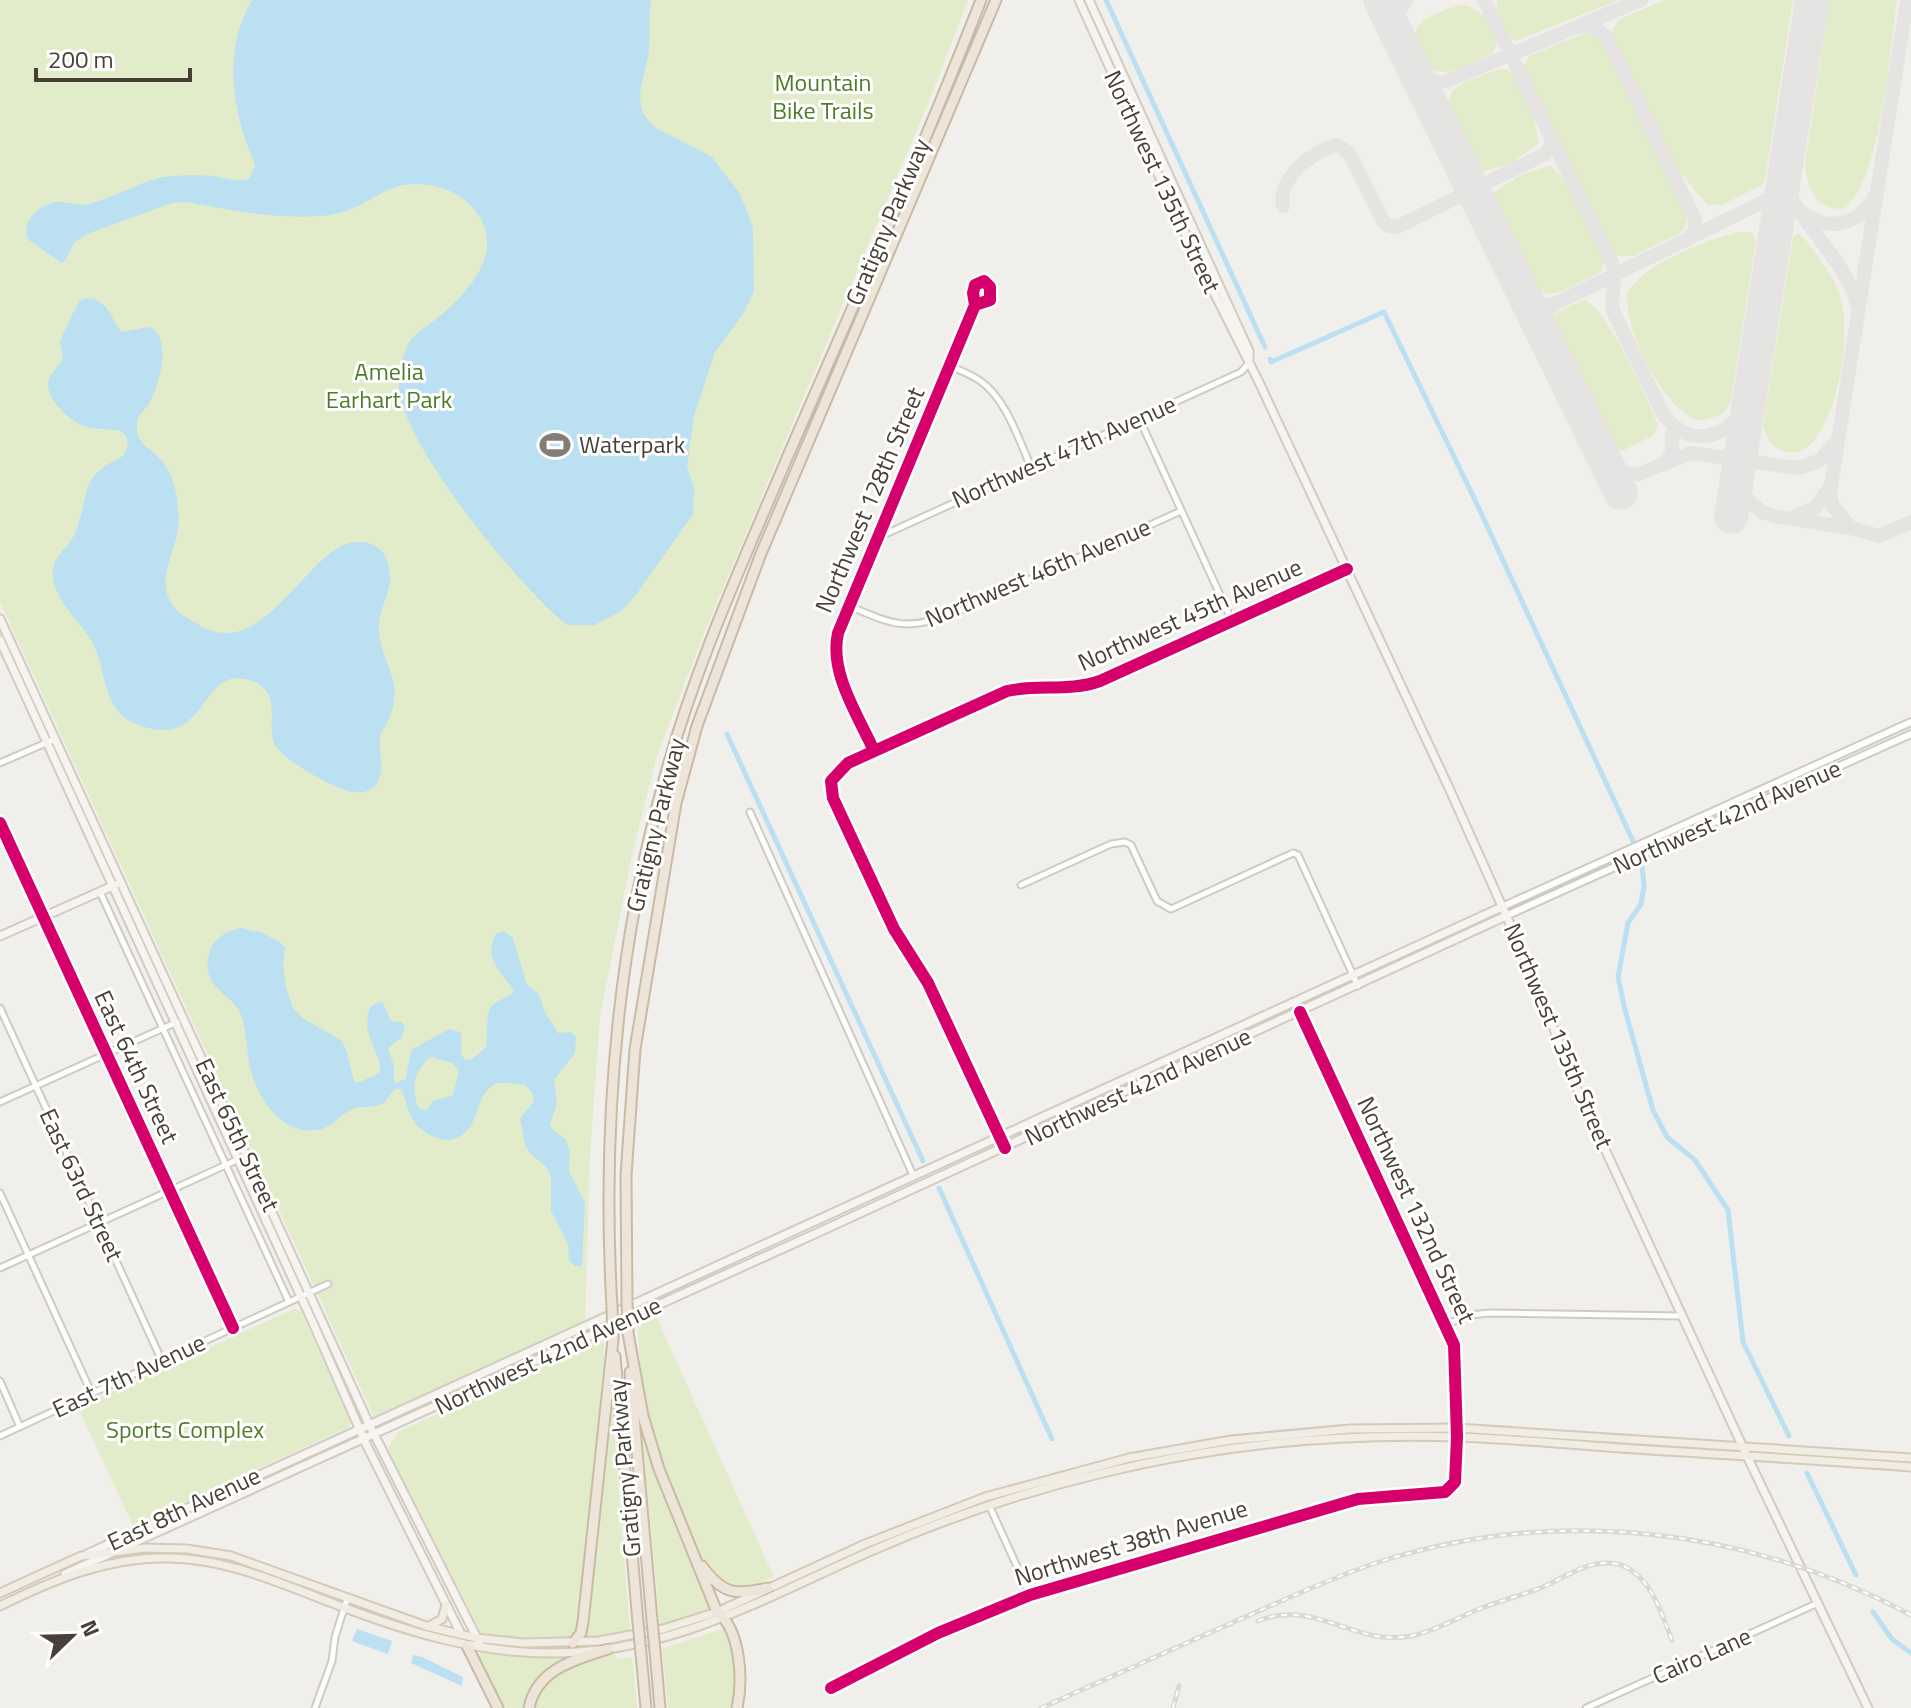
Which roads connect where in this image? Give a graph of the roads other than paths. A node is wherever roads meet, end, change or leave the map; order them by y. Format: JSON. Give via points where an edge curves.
{"nodes":[{"id":1,"x":981,"y":0,"type":"edge"},
{"id":2,"x":996,"y":0,"type":"edge"},
{"id":3,"x":1079,"y":0,"type":"edge"},
{"id":4,"x":1089,"y":0,"type":"edge"},
{"id":5,"x":1124,"y":76,"type":"junction"},
{"id":6,"x":1115,"y":80,"type":"junction"},
{"id":7,"x":974,"y":308,"type":"junction"},
{"id":8,"x":1249,"y":363,"type":"junction"},
{"id":9,"x":950,"y":366,"type":"junction"},
{"id":10,"x":1136,"y":419,"type":"junction"},
{"id":11,"x":1031,"y":467,"type":"junction"},
{"id":12,"x":1181,"y":511,"type":"junction"},
{"id":13,"x":876,"y":538,"type":"junction"},
{"id":14,"x":1347,"y":569,"type":"junction"},
{"id":15,"x":849,"y":606,"type":"junction"},
{"id":16,"x":0,"y":619,"type":"edge"},
{"id":17,"x":1232,"y":621,"type":"junction"},
{"id":18,"x":0,"y":640,"type":"edge"},
{"id":19,"x":1911,"y":722,"type":"edge"},
{"id":20,"x":1911,"y":734,"type":"edge"},
{"id":21,"x":51,"y":741,"type":"junction"},
{"id":22,"x":874,"y":751,"type":"junction"},
{"id":23,"x":0,"y":763,"type":"edge"},
{"id":24,"x":1796,"y":774,"type":"junction"},
{"id":25,"x":1800,"y":784,"type":"junction"},
{"id":26,"x":750,"y":812,"type":"dead end"},
{"id":27,"x":0,"y":823,"type":"edge"},
{"id":28,"x":1645,"y":843,"type":"junction"},
{"id":29,"x":1649,"y":852,"type":"junction"},
{"id":30,"x":117,"y":885,"type":"junction"},
{"id":31,"x":1021,"y":885,"type":"dead end"},
{"id":32,"x":100,"y":892,"type":"junction"},
{"id":33,"x":1504,"y":906,"type":"junction"},
{"id":34,"x":1508,"y":915,"type":"junction"},
{"id":35,"x":43,"y":917,"type":"junction"},
{"id":36,"x":0,"y":936,"type":"edge"},
{"id":37,"x":1352,"y":975,"type":"junction"},
{"id":38,"x":1358,"y":986,"type":"junction"},
{"id":39,"x":1295,"y":1001,"type":"junction"},
{"id":40,"x":0,"y":1008,"type":"edge"},
{"id":41,"x":1300,"y":1012,"type":"junction"},
{"id":42,"x":179,"y":1021,"type":"junction"},
{"id":43,"x":164,"y":1028,"type":"junction"},
{"id":44,"x":106,"y":1054,"type":"junction"},
{"id":45,"x":35,"y":1087,"type":"junction"},
{"id":46,"x":1105,"y":1088,"type":"junction"},
{"id":47,"x":1110,"y":1099,"type":"junction"},
{"id":48,"x":0,"y":1102,"type":"edge"},
{"id":49,"x":1053,"y":1112,"type":"junction"},
{"id":50,"x":1058,"y":1123,"type":"junction"},
{"id":51,"x":1000,"y":1136,"type":"junction"},
{"id":52,"x":1005,"y":1148,"type":"junction"},
{"id":53,"x":242,"y":1158,"type":"junction"},
{"id":54,"x":226,"y":1165,"type":"junction"},
{"id":55,"x":913,"y":1175,"type":"junction"},
{"id":56,"x":169,"y":1191,"type":"junction"},
{"id":57,"x":0,"y":1193,"type":"edge"},
{"id":58,"x":818,"y":1219,"type":"junction"},
{"id":59,"x":98,"y":1223,"type":"junction"},
{"id":60,"x":823,"y":1231,"type":"junction"},
{"id":61,"x":29,"y":1255,"type":"junction"},
{"id":62,"x":0,"y":1268,"type":"edge"},
{"id":63,"x":707,"y":1270,"type":"junction"},
{"id":64,"x":712,"y":1281,"type":"junction"},
{"id":65,"x":328,"y":1284,"type":"dead end"},
{"id":66,"x":305,"y":1294,"type":"junction"},
{"id":67,"x":289,"y":1302,"type":"junction"},
{"id":68,"x":1683,"y":1316,"type":"junction"},
{"id":69,"x":1445,"y":1325,"type":"junction"},
{"id":70,"x":233,"y":1328,"type":"junction"},
{"id":71,"x":628,"y":1333,"type":"junction"},
{"id":72,"x":613,"y":1340,"type":"junction"},
{"id":73,"x":162,"y":1361,"type":"junction"},
{"id":74,"x":0,"y":1381,"type":"edge"},
{"id":75,"x":91,"y":1393,"type":"junction"},
{"id":76,"x":369,"y":1424,"type":"junction"},
{"id":77,"x":20,"y":1427,"type":"junction"},
{"id":78,"x":1457,"y":1428,"type":"junction"},
{"id":79,"x":360,"y":1429,"type":"junction"},
{"id":80,"x":375,"y":1435,"type":"junction"},
{"id":81,"x":0,"y":1436,"type":"edge"},
{"id":82,"x":1457,"y":1437,"type":"junction"},
{"id":83,"x":365,"y":1440,"type":"junction"},
{"id":84,"x":1743,"y":1446,"type":"junction"},
{"id":85,"x":1747,"y":1456,"type":"junction"},
{"id":86,"x":1911,"y":1458,"type":"edge"},
{"id":87,"x":1911,"y":1467,"type":"edge"},
{"id":88,"x":254,"y":1477,"type":"junction"},
{"id":89,"x":1455,"y":1482,"type":"joint"},
{"id":90,"x":259,"y":1488,"type":"junction"},
{"id":91,"x":987,"y":1501,"type":"junction"},
{"id":92,"x":116,"y":1551,"type":"junction"},
{"id":93,"x":694,"y":1555,"type":"junction"},
{"id":94,"x":81,"y":1556,"type":"junction"},
{"id":95,"x":48,"y":1582,"type":"junction"},
{"id":96,"x":13,"y":1587,"type":"junction"},
{"id":97,"x":768,"y":1588,"type":"junction"},
{"id":98,"x":0,"y":1593,"type":"edge"},
{"id":99,"x":1030,"y":1595,"type":"junction"},
{"id":100,"x":17,"y":1597,"type":"junction"},
{"id":101,"x":347,"y":1599,"type":"junction"},
{"id":102,"x":1818,"y":1603,"type":"junction"},
{"id":103,"x":446,"y":1605,"type":"junction"},
{"id":104,"x":0,"y":1606,"type":"edge"},
{"id":105,"x":344,"y":1608,"type":"junction"},
{"id":106,"x":721,"y":1615,"type":"junction"},
{"id":107,"x":426,"y":1626,"type":"junction"},
{"id":108,"x":461,"y":1634,"type":"junction"},
{"id":109,"x":476,"y":1638,"type":"junction"},
{"id":110,"x":573,"y":1643,"type":"junction"},
{"id":111,"x":467,"y":1646,"type":"junction"},
{"id":112,"x":482,"y":1648,"type":"junction"},
{"id":113,"x":608,"y":1649,"type":"junction"},
{"id":114,"x":831,"y":1688,"type":"dead end"},
{"id":115,"x":315,"y":1708,"type":"edge"},
{"id":116,"x":498,"y":1708,"type":"edge"},
{"id":117,"x":529,"y":1708,"type":"edge"},
{"id":118,"x":643,"y":1708,"type":"edge"},
{"id":119,"x":660,"y":1708,"type":"edge"},
{"id":120,"x":737,"y":1708,"type":"edge"},
{"id":121,"x":1586,"y":1708,"type":"edge"},
{"id":122,"x":1868,"y":1708,"type":"edge"}],
"edges":[{"from":1,"to":72,"type":"highway","name":"Gratigny Parkway","bridge":true,"via":[[706,651],[663,782],[635,904],[611,1101],[608,1226]]},
{"from":2,"to":71,"type":"highway","name":"Gratigny Parkway","bridge":true,"via":[[760,556],[697,726],[676,803],[635,1049],[626,1175]]},
{"from":3,"to":6,"type":"main road","name":"Northwest 135th Street"},
{"from":4,"to":5,"type":"main road","name":"Northwest 135th Street"},
{"from":5,"to":6,"type":"main road"},
{"from":5,"to":8,"type":"main road","name":"Northwest 135th Street","via":[[1249,351]]},
{"from":6,"to":8,"type":"main road","name":"Northwest 135th Street"},
{"from":7,"to":7,"type":"street","via":[[990,300],[984,281],[975,285]]},
{"from":7,"to":9,"type":"street","name":"Northwest 128th Street"},
{"from":8,"to":10,"type":"street","name":"Northwest 47th Avenue","via":[[1241,372]]},
{"from":8,"to":14,"type":"main road","name":"Northwest 135th Street"},
{"from":9,"to":11,"type":"street","via":[[991,390]]},
{"from":9,"to":13,"type":"street","name":"Northwest 128th Street"},
{"from":10,"to":11,"type":"street","name":"Northwest 47th Avenue"},
{"from":10,"to":12,"type":"street"},
{"from":11,"to":13,"type":"street","name":"Northwest 47th Avenue"},
{"from":12,"to":15,"type":"street","name":"Northwest 46th Avenue","via":[[931,622],[906,626]]},
{"from":12,"to":17,"type":"street"},
{"from":13,"to":15,"type":"street","name":"Northwest 128th Street"},
{"from":14,"to":17,"type":"street","name":"Northwest 45th Avenue"},
{"from":14,"to":33,"type":"main road","name":"Northwest 135th Street"},
{"from":15,"to":22,"type":"street","name":"Northwest 128th Street","via":[[836,645],[838,670]]},
{"from":16,"to":21,"type":"main road","name":"East 65th Street"},
{"from":17,"to":22,"type":"street","name":"Northwest 45th Avenue","via":[[1100,681],[1069,689],[1007,691]]},
{"from":18,"to":21,"type":"main road","name":"East 65th Street"},
{"from":19,"to":24,"type":"street","name":"Northwest 42nd Avenue"},
{"from":20,"to":25,"type":"street","name":"Northwest 42nd Avenue"},
{"from":21,"to":23,"type":"street"},
{"from":21,"to":30,"type":"main road","name":"East 65th Street"},
{"from":22,"to":51,"type":"street","name":"Northwest 45th Avenue","via":[[843,766],[831,781],[833,798]]},
{"from":24,"to":25,"type":"street"},
{"from":24,"to":28,"type":"street","name":"Northwest 42nd Avenue"},
{"from":25,"to":29,"type":"street","name":"Northwest 42nd Avenue"},
{"from":26,"to":55,"type":"street"},
{"from":27,"to":35,"type":"street","name":"East 64th Street"},
{"from":28,"to":29,"type":"street"},
{"from":28,"to":33,"type":"street","name":"Northwest 42nd Avenue"},
{"from":29,"to":34,"type":"street","name":"Northwest 42nd Avenue"},
{"from":30,"to":32,"type":"main road"},
{"from":30,"to":42,"type":"main road","name":"East 65th Street"},
{"from":31,"to":37,"type":"street","via":[[1125,842],[1157,901],[1171,909],[1289,854],[1298,855]]},
{"from":32,"to":35,"type":"main road"},
{"from":32,"to":43,"type":"street"},
{"from":33,"to":34,"type":"main road","name":"Northwest 135th Street"},
{"from":33,"to":37,"type":"main road","name":"Northwest 42nd Avenue"},
{"from":34,"to":38,"type":"main road","name":"Northwest 42nd Avenue"},
{"from":34,"to":68,"type":"main road","name":"Northwest 135th Street","via":[[1573,1080]]},
{"from":35,"to":36,"type":"main road"},
{"from":35,"to":44,"type":"street","name":"East 64th Street"},
{"from":37,"to":38,"type":"street"},
{"from":37,"to":39,"type":"main road","name":"Northwest 42nd Avenue"},
{"from":38,"to":41,"type":"main road","name":"Northwest 42nd Avenue"},
{"from":39,"to":41,"type":"main road"},
{"from":39,"to":46,"type":"main road","name":"Northwest 42nd Avenue"},
{"from":40,"to":45,"type":"street","name":"East 63rd Street"},
{"from":41,"to":47,"type":"main road","name":"Northwest 42nd Avenue"},
{"from":41,"to":69,"type":"street","name":"Northwest 132nd Street"},
{"from":42,"to":43,"type":"street"},
{"from":42,"to":53,"type":"main road","name":"East 65th Street"},
{"from":43,"to":44,"type":"street"},
{"from":43,"to":54,"type":"street"},
{"from":44,"to":45,"type":"street"},
{"from":44,"to":56,"type":"street","name":"East 64th Street"},
{"from":45,"to":48,"type":"street"},
{"from":45,"to":59,"type":"street","name":"East 63rd Street"},
{"from":46,"to":47,"type":"main road"},
{"from":46,"to":49,"type":"main road","name":"Northwest 42nd Avenue"},
{"from":47,"to":50,"type":"main road","name":"Northwest 42nd Avenue"},
{"from":49,"to":50,"type":"main road"},
{"from":49,"to":51,"type":"main road","name":"Northwest 42nd Avenue"},
{"from":50,"to":52,"type":"main road","name":"Northwest 42nd Avenue"},
{"from":51,"to":52,"type":"street"},
{"from":51,"to":55,"type":"main road","name":"Northwest 42nd Avenue"},
{"from":52,"to":60,"type":"main road","name":"Northwest 42nd Avenue"},
{"from":53,"to":54,"type":"street"},
{"from":53,"to":66,"type":"main road","name":"East 65th Street"},
{"from":54,"to":56,"type":"street"},
{"from":54,"to":67,"type":"street"},
{"from":55,"to":58,"type":"main road","name":"Northwest 42nd Avenue"},
{"from":56,"to":59,"type":"street"},
{"from":56,"to":70,"type":"street","name":"East 64th Street"},
{"from":57,"to":61,"type":"street"},
{"from":58,"to":60,"type":"main road"},
{"from":58,"to":63,"type":"main road","name":"Northwest 42nd Avenue"},
{"from":59,"to":61,"type":"street"},
{"from":59,"to":73,"type":"street","name":"East 63rd Street"},
{"from":60,"to":64,"type":"main road","name":"Northwest 42nd Avenue"},
{"from":61,"to":62,"type":"street"},
{"from":61,"to":75,"type":"street"},
{"from":63,"to":64,"type":"main road"},
{"from":63,"to":76,"type":"main road","name":"Northwest 42nd Avenue"},
{"from":64,"to":80,"type":"main road","name":"Northwest 42nd Avenue"},
{"from":65,"to":66,"type":"street","name":"East 7th Avenue"},
{"from":66,"to":67,"type":"street","name":"East 7th Avenue"},
{"from":66,"to":76,"type":"main road","name":"East 65th Street"},
{"from":66,"to":79,"type":"main road","name":"East 65th Street"},
{"from":67,"to":70,"type":"street","name":"East 7th Avenue"},
{"from":68,"to":69,"type":"street","via":[[1489,1313]]},
{"from":68,"to":84,"type":"main road","name":"Northwest 135th Street"},
{"from":69,"to":78,"type":"street","name":"Northwest 132nd Street","via":[[1454,1345]]},
{"from":70,"to":73,"type":"street","name":"East 7th Avenue"},
{"from":71,"to":93,"type":"highway","via":[[651,1444]]},
{"from":71,"to":119,"type":"highway","name":"Gratigny Parkway","bridge":true},
{"from":72,"to":110,"type":"highway","via":[[583,1622]]},
{"from":72,"to":118,"type":"highway","name":"Gratigny Parkway","bridge":true},
{"from":73,"to":75,"type":"street","name":"East 7th Avenue"},
{"from":74,"to":77,"type":"street"},
{"from":75,"to":77,"type":"street","name":"East 7th Avenue"},
{"from":76,"to":79,"type":"main road","name":"East 8th Avenue"},
{"from":76,"to":80,"type":"main road","name":"East 65th Street"},
{"from":77,"to":81,"type":"street","name":"East 7th Avenue"},
{"from":78,"to":82,"type":"street","name":"Northwest 132nd Street"},
{"from":78,"to":84,"type":"main road"},
{"from":78,"to":91,"type":"main road","via":[[1350,1429],[1231,1440],[1102,1464]]},
{"from":79,"to":83,"type":"main road","name":"East 65th Street"},
{"from":79,"to":88,"type":"main road","name":"East 8th Avenue"},
{"from":80,"to":83,"type":"main road","name":"Northwest 42nd Avenue"},
{"from":80,"to":109,"type":"main road","name":"East 65th Street"},
{"from":82,"to":85,"type":"main road"},
{"from":82,"to":89,"type":"street","name":"Northwest 132nd Street"},
{"from":82,"to":91,"type":"main road","via":[[1337,1439],[1215,1451]]},
{"from":83,"to":90,"type":"main road","name":"East 8th Avenue"},
{"from":83,"to":103,"type":"main road","name":"East 65th Street"},
{"from":84,"to":85,"type":"main road","name":"Northwest 135th Street"},
{"from":84,"to":86,"type":"main road"},
{"from":85,"to":87,"type":"main road"},
{"from":85,"to":102,"type":"main road","name":"Northwest 135th Street"},
{"from":88,"to":90,"type":"main road"},
{"from":88,"to":94,"type":"main road","name":"East 8th Avenue"},
{"from":89,"to":99,"type":"street","name":"Northwest 38th Avenue","via":[[1445,1492],[1358,1499]]},
{"from":90,"to":92,"type":"main road","name":"East 8th Avenue"},
{"from":91,"to":97,"type":"main road","via":[[893,1532]]},
{"from":91,"to":99,"type":"street"},
{"from":91,"to":106,"type":"main road"},
{"from":92,"to":94,"type":"main road"},
{"from":92,"to":95,"type":"main road","name":"East 8th Avenue"},
{"from":92,"to":101,"type":"main road","via":[[169,1548],[220,1554]]},
{"from":93,"to":97,"type":"highway","via":[[727,1591]]},
{"from":93,"to":106,"type":"highway"},
{"from":94,"to":96,"type":"main road","name":"East 8th Avenue"},
{"from":95,"to":100,"type":"main road","name":"East 8th Avenue"},
{"from":95,"to":105,"type":"main road","via":[[146,1558],[195,1559],[242,1569]]},
{"from":96,"to":98,"type":"main road","name":"East 8th Avenue"},
{"from":96,"to":100,"type":"main road"},
{"from":97,"to":106,"type":"main road"},
{"from":99,"to":114,"type":"street","name":"Northwest 38th Avenue","via":[[938,1633]]},
{"from":100,"to":104,"type":"main road","name":"East 8th Avenue"},
{"from":101,"to":105,"type":"street"},
{"from":101,"to":107,"type":"main road"},
{"from":102,"to":121,"type":"street","name":"Cairo Lane"},
{"from":102,"to":122,"type":"main road","name":"Northwest 135th Street"},
{"from":103,"to":107,"type":"main road","via":[[442,1619]]},
{"from":103,"to":108,"type":"main road","name":"East 65th Street"},
{"from":105,"to":111,"type":"main road"},
{"from":105,"to":115,"type":"street"},
{"from":106,"to":110,"type":"main road"},
{"from":106,"to":113,"type":"main road","via":[[663,1639]]},
{"from":106,"to":120,"type":"highway","via":[[739,1664]]},
{"from":107,"to":108,"type":"main road"},
{"from":108,"to":109,"type":"main road"},
{"from":108,"to":111,"type":"main road","name":"East 65th Street"},
{"from":109,"to":110,"type":"main road"},
{"from":109,"to":112,"type":"main road","name":"East 65th Street"},
{"from":111,"to":112,"type":"main road"},
{"from":111,"to":116,"type":"highway"},
{"from":112,"to":113,"type":"main road","via":[[544,1653]]},
{"from":113,"to":117,"type":"highway","via":[[552,1671],[531,1696]]}]}
